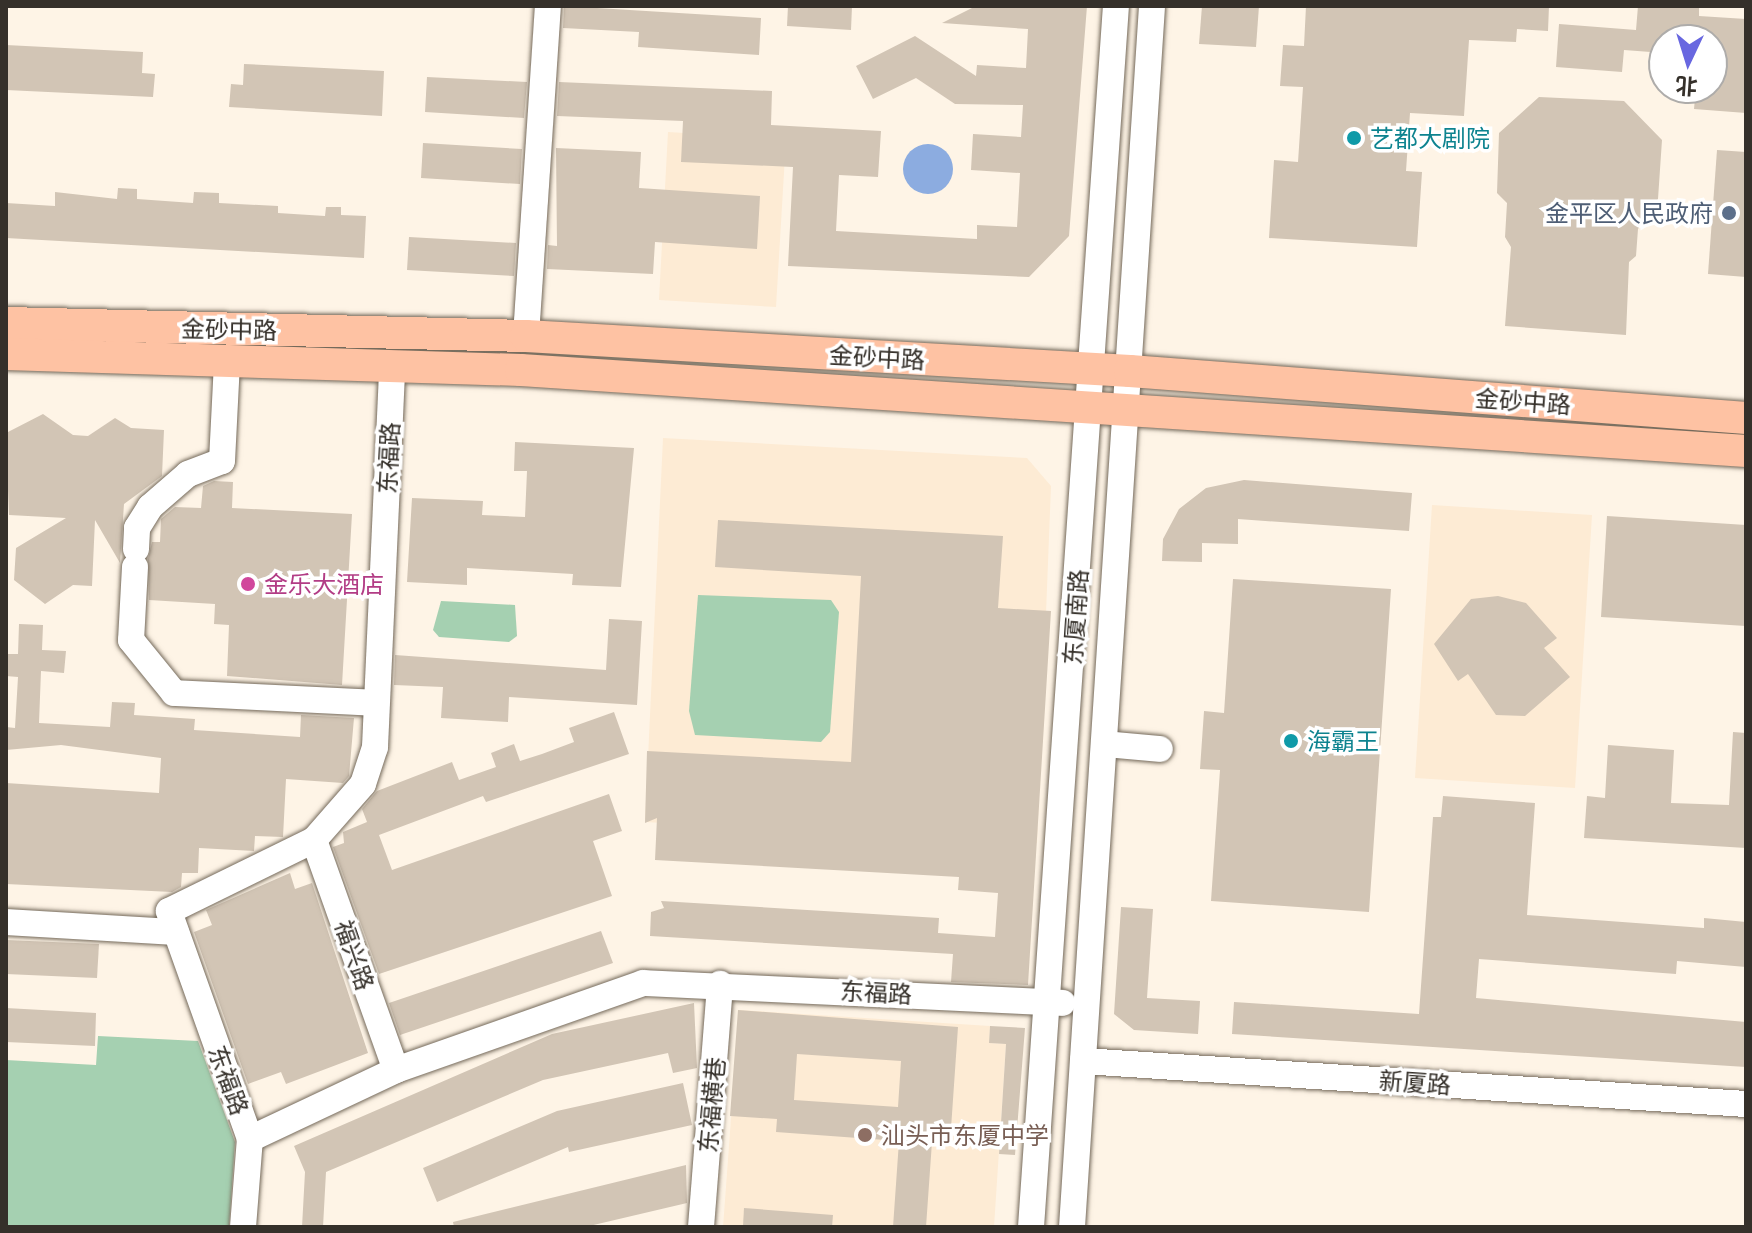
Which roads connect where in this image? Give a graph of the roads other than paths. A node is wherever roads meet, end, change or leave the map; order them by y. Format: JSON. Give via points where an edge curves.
{"nodes":[{"id":1,"x":548,"y":6,"type":"edge"},
{"id":2,"x":1116,"y":6,"type":"edge"},
{"id":3,"x":1152,"y":6,"type":"edge"},
{"id":4,"x":6,"y":323,"type":"edge"},
{"id":5,"x":526,"y":336,"type":"junction"},
{"id":6,"x":6,"y":354,"type":"edge"},
{"id":7,"x":227,"y":361,"type":"junction"},
{"id":8,"x":392,"y":366,"type":"junction"},
{"id":9,"x":1091,"y":369,"type":"junction"},
{"id":10,"x":1130,"y":371,"type":"junction"},
{"id":11,"x":1089,"y":405,"type":"junction"},
{"id":12,"x":1127,"y":407,"type":"junction"},
{"id":13,"x":1746,"y":418,"type":"edge"},
{"id":14,"x":1746,"y":451,"type":"edge"},
{"id":15,"x":376,"y":703,"type":"junction"},
{"id":16,"x":1105,"y":744,"type":"junction"},
{"id":17,"x":1160,"y":749,"type":"dead end"},
{"id":18,"x":314,"y":840,"type":"junction"},
{"id":19,"x":6,"y":922,"type":"edge"},
{"id":20,"x":176,"y":932,"type":"junction"},
{"id":21,"x":720,"y":984,"type":"junction"},
{"id":22,"x":1049,"y":1002,"type":"junction"},
{"id":23,"x":1088,"y":1005,"type":"junction"},
{"id":24,"x":1083,"y":1061,"type":"junction"},
{"id":25,"x":396,"y":1070,"type":"junction"},
{"id":26,"x":1746,"y":1104,"type":"edge"},
{"id":27,"x":250,"y":1139,"type":"junction"},
{"id":28,"x":243,"y":1227,"type":"edge"},
{"id":29,"x":701,"y":1227,"type":"edge"},
{"id":30,"x":1031,"y":1227,"type":"edge"},
{"id":31,"x":1072,"y":1227,"type":"edge"}],
"edges":[{"from":1,"to":5,"type":"street"},
{"from":2,"to":9,"type":"street","name":"东厦南路"},
{"from":3,"to":10,"type":"street"},
{"from":4,"to":5,"type":"main road","name":"金砂中路"},
{"from":5,"to":9,"type":"main road","name":"金砂中路"},
{"from":6,"to":7,"type":"main road","name":"金砂中路"},
{"from":7,"to":8,"type":"main road","name":"金砂中路"},
{"from":7,"to":15,"type":"street","via":[[222,461],[188,474],[150,507],[137,528],[131,640],[174,693]]},
{"from":8,"to":11,"type":"main road","name":"金砂中路"},
{"from":8,"to":15,"type":"street","name":"东福路"},
{"from":9,"to":10,"type":"main road","name":"金砂中路"},
{"from":9,"to":11,"type":"street","name":"东厦南路"},
{"from":10,"to":12,"type":"street"},
{"from":10,"to":13,"type":"main road","name":"金砂中路"},
{"from":11,"to":12,"type":"main road","name":"金砂中路"},
{"from":11,"to":22,"type":"street","name":"东厦南路"},
{"from":12,"to":14,"type":"main road","name":"金砂中路"},
{"from":12,"to":16,"type":"street"},
{"from":15,"to":18,"type":"street","name":"东福路","via":[[375,747],[363,784]]},
{"from":16,"to":17,"type":"street"},
{"from":16,"to":23,"type":"street"},
{"from":18,"to":20,"type":"street","name":"东福路","via":[[169,911]]},
{"from":18,"to":25,"type":"street","name":"福兴路"},
{"from":19,"to":20,"type":"street"},
{"from":20,"to":27,"type":"street","name":"东福路"},
{"from":21,"to":22,"type":"street","name":"东福路"},
{"from":21,"to":25,"type":"street","name":"东福路","via":[[643,983]]},
{"from":21,"to":29,"type":"street","name":"东福横巷"},
{"from":22,"to":23,"type":"street","name":"东福路"},
{"from":22,"to":30,"type":"street","name":"东厦南路"},
{"from":23,"to":24,"type":"street"},
{"from":24,"to":26,"type":"street","name":"新厦路"},
{"from":24,"to":31,"type":"street"},
{"from":25,"to":27,"type":"street","name":"东福路"},
{"from":27,"to":28,"type":"street"}]}
